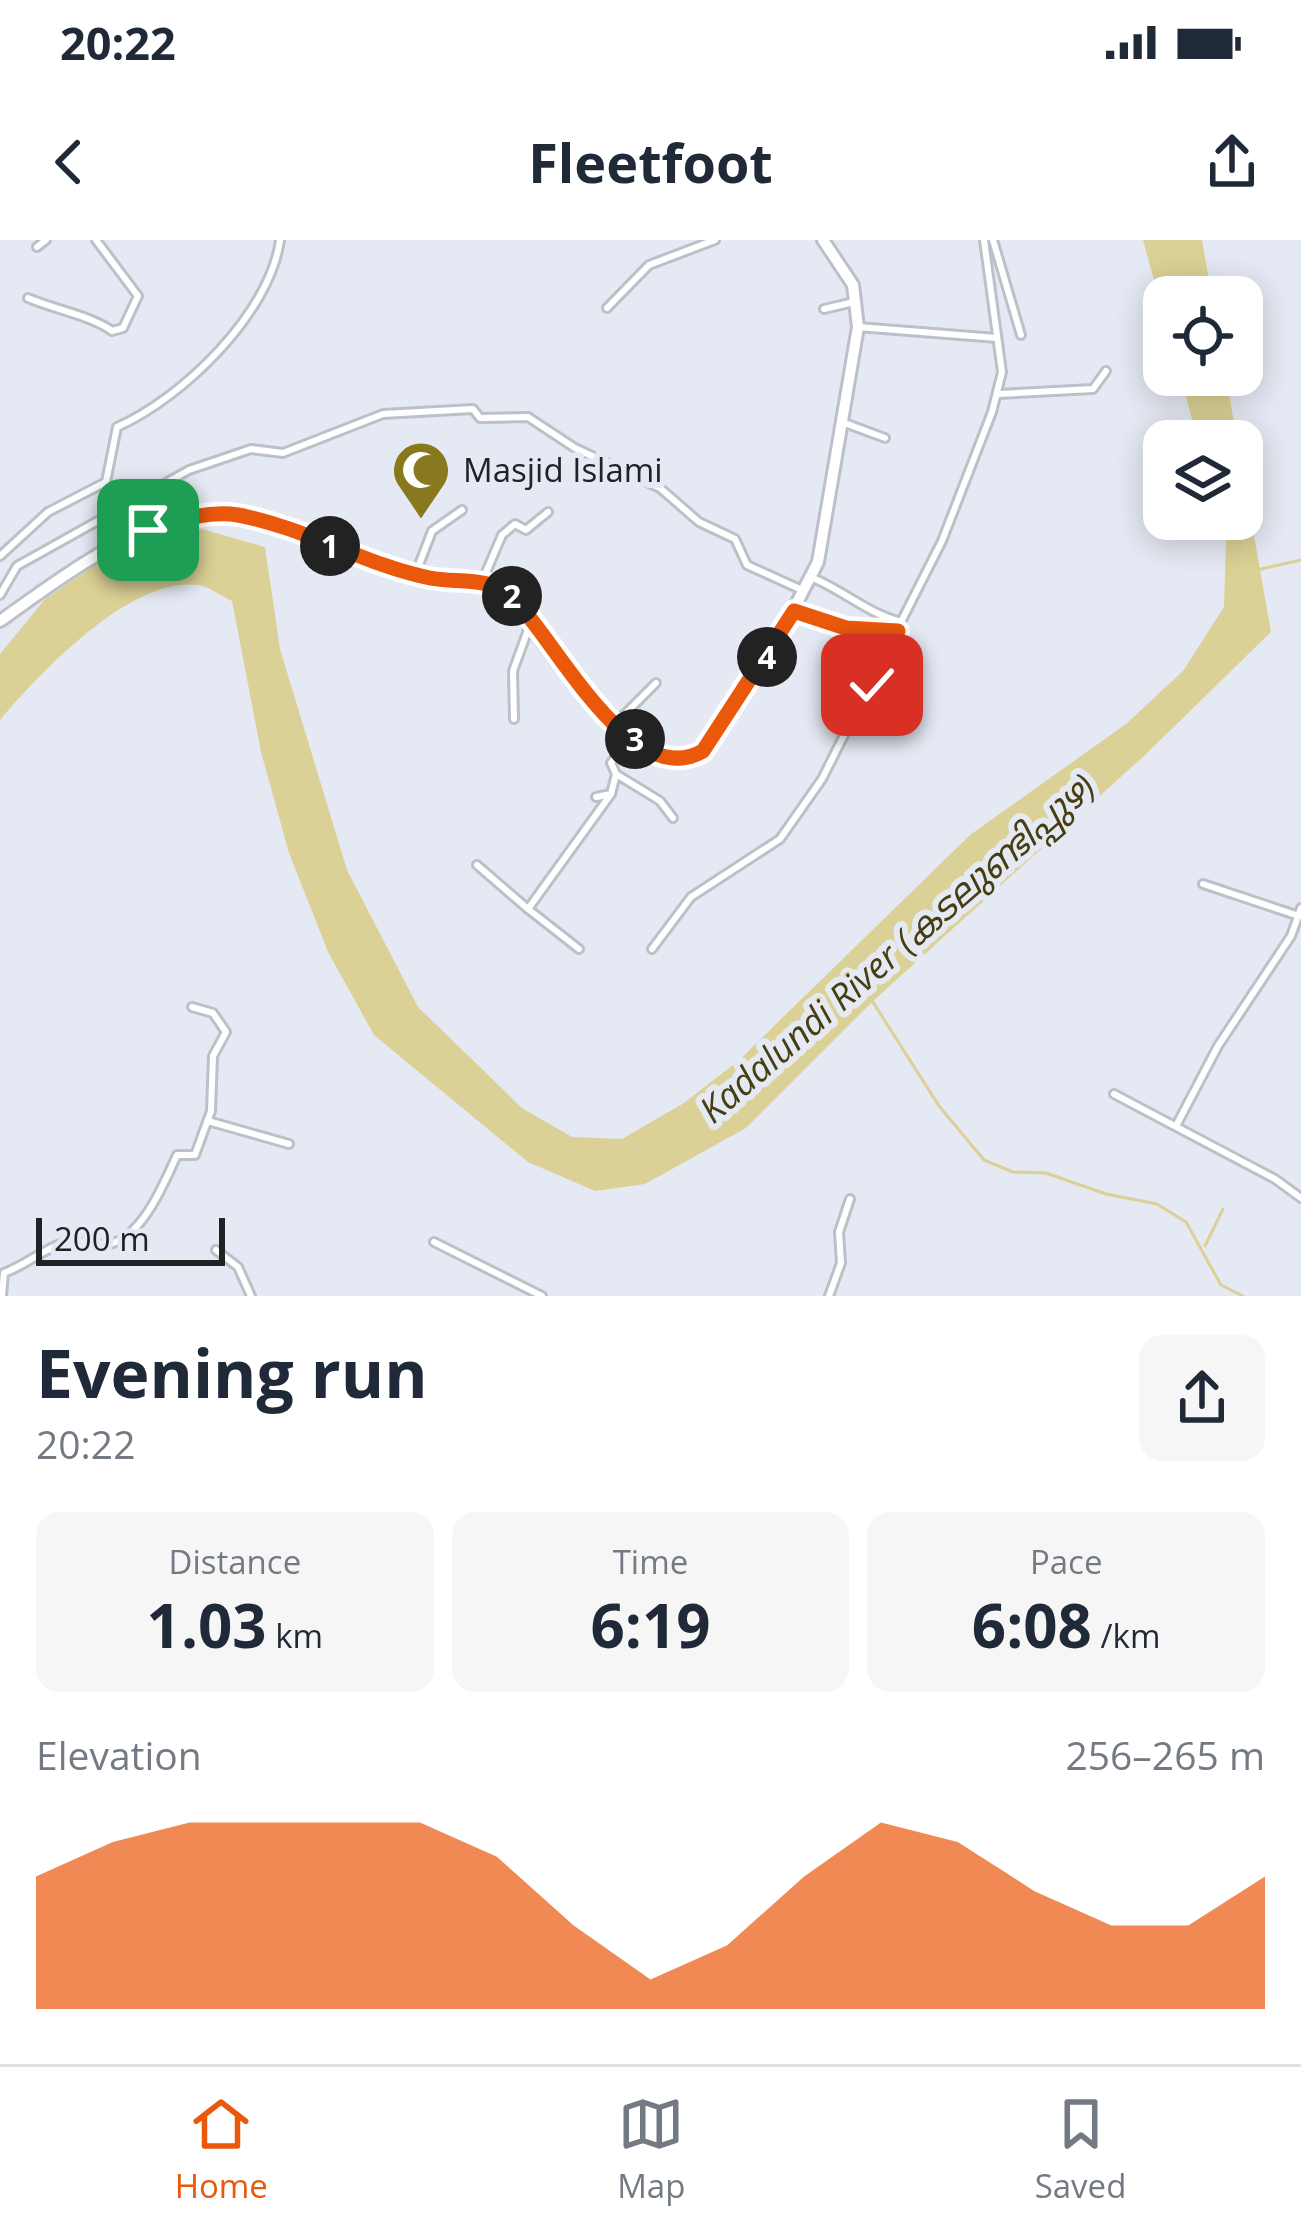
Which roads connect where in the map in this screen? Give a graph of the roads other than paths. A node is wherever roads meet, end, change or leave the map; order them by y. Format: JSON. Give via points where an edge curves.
{"nodes":[{"id":1,"x":46,"y":240,"type":"edge"},
{"id":2,"x":96,"y":240,"type":"edge"},
{"id":3,"x":280,"y":240,"type":"edge"},
{"id":4,"x":715,"y":240,"type":"edge"},
{"id":5,"x":823,"y":240,"type":"edge"},
{"id":6,"x":984,"y":240,"type":"edge"},
{"id":7,"x":993,"y":240,"type":"edge"},
{"id":8,"x":37,"y":247,"type":"dead end"},
{"id":9,"x":28,"y":298,"type":"dead end"},
{"id":10,"x":857,"y":301,"type":"junction"},
{"id":11,"x":608,"y":308,"type":"dead end"},
{"id":12,"x":824,"y":309,"type":"dead end"},
{"id":13,"x":858,"y":327,"type":"junction"},
{"id":14,"x":1021,"y":335,"type":"dead end"},
{"id":15,"x":999,"y":338,"type":"junction"},
{"id":16,"x":1106,"y":371,"type":"dead end"},
{"id":17,"x":997,"y":395,"type":"junction"},
{"id":18,"x":839,"y":421,"type":"junction"},
{"id":19,"x":885,"y":438,"type":"dead end"},
{"id":20,"x":462,"y":510,"type":"dead end"},
{"id":21,"x":548,"y":512,"type":"dead end"},
{"id":22,"x":0,"y":556,"type":"edge"},
{"id":23,"x":416,"y":574,"type":"junction"},
{"id":24,"x":813,"y":578,"type":"junction"},
{"id":25,"x":482,"y":584,"type":"junction"},
{"id":26,"x":805,"y":592,"type":"junction"},
{"id":27,"x":0,"y":596,"type":"edge"},
{"id":28,"x":794,"y":611,"type":"junction"},
{"id":29,"x":0,"y":620,"type":"edge"},
{"id":30,"x":530,"y":623,"type":"junction"},
{"id":31,"x":899,"y":626,"type":"junction"},
{"id":32,"x":656,"y":683,"type":"dead end"},
{"id":33,"x":514,"y":719,"type":"dead end"},
{"id":34,"x":616,"y":723,"type":"junction"},
{"id":35,"x":631,"y":737,"type":"junction"},
{"id":36,"x":616,"y":774,"type":"junction"},
{"id":37,"x":611,"y":794,"type":"junction"},
{"id":38,"x":596,"y":797,"type":"dead end"},
{"id":39,"x":673,"y":818,"type":"dead end"},
{"id":40,"x":477,"y":865,"type":"dead end"},
{"id":41,"x":1203,"y":884,"type":"dead end"},
{"id":42,"x":528,"y":909,"type":"junction"},
{"id":43,"x":1300,"y":912,"type":"edge"},
{"id":44,"x":579,"y":949,"type":"dead end"},
{"id":45,"x":652,"y":949,"type":"dead end"},
{"id":46,"x":192,"y":1006,"type":"dead end"},
{"id":47,"x":1114,"y":1094,"type":"dead end"},
{"id":48,"x":208,"y":1121,"type":"junction"},
{"id":49,"x":1176,"y":1126,"type":"junction"},
{"id":50,"x":290,"y":1144,"type":"dead end"},
{"id":51,"x":1301,"y":1198,"type":"edge"},
{"id":52,"x":850,"y":1199,"type":"dead end"},
{"id":53,"x":434,"y":1242,"type":"dead end"},
{"id":54,"x":216,"y":1250,"type":"dead end"},
{"id":55,"x":2,"y":1296,"type":"edge"},
{"id":56,"x":250,"y":1296,"type":"edge"},
{"id":57,"x":542,"y":1296,"type":"edge"},
{"id":58,"x":829,"y":1296,"type":"edge"}],
"edges":[{"from":1,"to":8,"type":"street"},
{"from":2,"to":9,"type":"street","via":[[137,296],[123,328],[112,331]]},
{"from":3,"to":22,"type":"street","via":[[276,270],[214,360],[117,428],[106,482],[48,512]]},
{"from":4,"to":11,"type":"street","via":[[649,265]]},
{"from":5,"to":10,"type":"main road"},
{"from":6,"to":15,"type":"street"},
{"from":7,"to":14,"type":"street"},
{"from":10,"to":12,"type":"street"},
{"from":10,"to":13,"type":"main road"},
{"from":13,"to":15,"type":"street"},
{"from":13,"to":18,"type":"main road"},
{"from":15,"to":17,"type":"street"},
{"from":16,"to":17,"type":"street","via":[[1094,389]]},
{"from":17,"to":31,"type":"street","via":[[942,541]]},
{"from":18,"to":19,"type":"street"},
{"from":18,"to":24,"type":"main road"},
{"from":20,"to":23,"type":"street","via":[[432,531]]},
{"from":21,"to":25,"type":"street","via":[[526,530],[506,529]]},
{"from":23,"to":25,"type":"main road"},
{"from":23,"to":29,"type":"main road","via":[[237,515],[197,515],[83,562]]},
{"from":24,"to":26,"type":"main road"},
{"from":24,"to":31,"type":"street"},
{"from":25,"to":30,"type":"main road","via":[[511,596]]},
{"from":26,"to":27,"type":"street","via":[[747,566],[735,539],[699,522],[660,488],[528,417],[480,418],[473,409],[383,415],[283,453],[250,449],[189,470],[17,566]]},
{"from":26,"to":28,"type":"main road"},
{"from":28,"to":31,"type":"street","via":[[833,626]]},
{"from":28,"to":35,"type":"main road","via":[[703,751],[669,759]]},
{"from":30,"to":33,"type":"street","via":[[513,671]]},
{"from":30,"to":34,"type":"main road"},
{"from":31,"to":45,"type":"street","via":[[822,779],[780,839],[691,897]]},
{"from":32,"to":34,"type":"street"},
{"from":34,"to":35,"type":"main road"},
{"from":35,"to":36,"type":"street","via":[[610,763]]},
{"from":36,"to":37,"type":"street"},
{"from":36,"to":39,"type":"street"},
{"from":37,"to":38,"type":"street"},
{"from":37,"to":42,"type":"street"},
{"from":40,"to":42,"type":"street"},
{"from":41,"to":43,"type":"street"},
{"from":42,"to":44,"type":"street"},
{"from":43,"to":49,"type":"street"},
{"from":46,"to":48,"type":"street","via":[[213,1013],[226,1032],[213,1056]]},
{"from":47,"to":49,"type":"street"},
{"from":48,"to":50,"type":"street"},
{"from":48,"to":55,"type":"street","via":[[195,1156],[177,1155],[129,1234],[106,1245],[70,1240],[48,1249],[4,1273]]},
{"from":49,"to":51,"type":"street"},
{"from":52,"to":58,"type":"street"},
{"from":53,"to":57,"type":"street"},
{"from":54,"to":56,"type":"street","via":[[238,1267]]}]}
